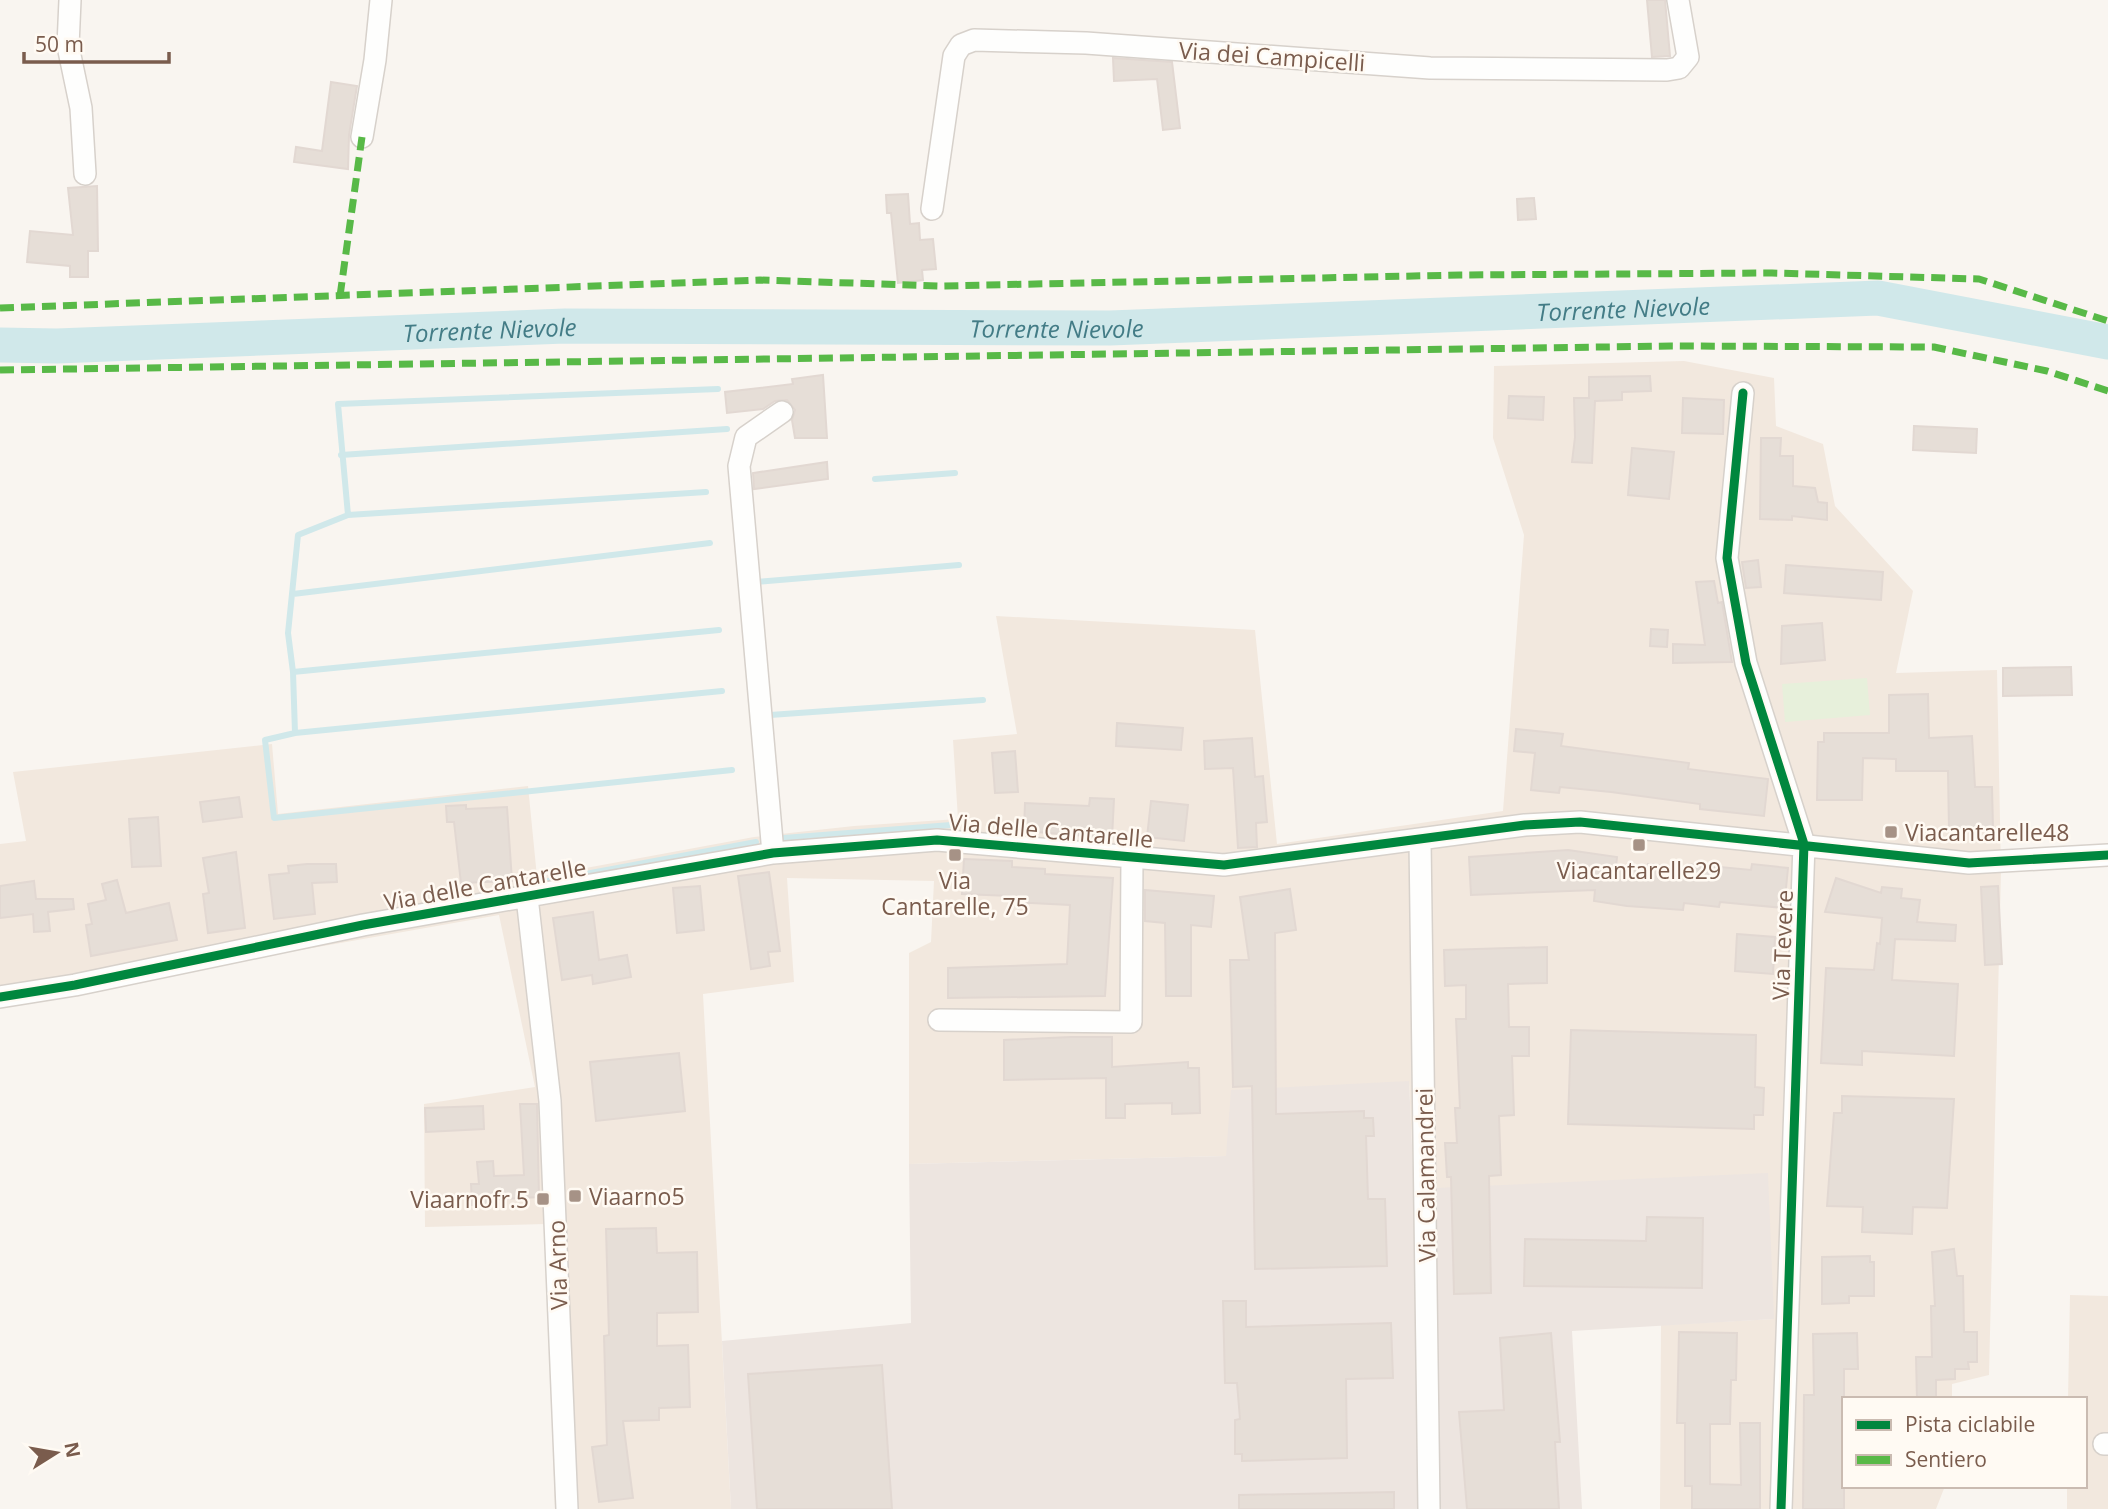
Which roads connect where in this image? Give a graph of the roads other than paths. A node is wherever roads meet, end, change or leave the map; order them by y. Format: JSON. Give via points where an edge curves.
{"nodes":[{"id":1,"x":70,"y":0,"type":"edge"},
{"id":2,"x":381,"y":0,"type":"edge"},
{"id":3,"x":1678,"y":0,"type":"edge"},
{"id":4,"x":362,"y":137,"type":"dead end"},
{"id":5,"x":85,"y":174,"type":"dead end"},
{"id":6,"x":932,"y":209,"type":"dead end"},
{"id":7,"x":1742,"y":394,"type":"dead end"},
{"id":8,"x":782,"y":412,"type":"dead end"},
{"id":9,"x":1420,"y":840,"type":"junction"},
{"id":10,"x":1804,"y":844,"type":"junction"},
{"id":11,"x":773,"y":853,"type":"junction"},
{"id":12,"x":1132,"y":855,"type":"junction"},
{"id":13,"x":2108,"y":855,"type":"edge"},
{"id":14,"x":527,"y":897,"type":"junction"},
{"id":15,"x":0,"y":997,"type":"edge"},
{"id":16,"x":939,"y":1020,"type":"dead end"},
{"id":17,"x":567,"y":1509,"type":"edge"},
{"id":18,"x":1429,"y":1509,"type":"edge"},
{"id":19,"x":1781,"y":1509,"type":"edge"}],
"edges":[{"from":1,"to":5,"type":"street","via":[[68,46],[81,108]]},
{"from":2,"to":4,"type":"street"},
{"from":3,"to":6,"type":"street","name":"Via dei Campicelli","via":[[1688,57],[1679,68],[1667,70],[1430,68],[1086,43],[974,40],[961,45],[954,56]]},
{"from":7,"to":10,"type":"street","name":"Via Tevere","via":[[1727,558],[1746,663]]},
{"from":8,"to":11,"type":"street","via":[[746,436],[739,466]]},
{"from":9,"to":10,"type":"street","name":"Via delle Cantarelle","via":[[1580,822]]},
{"from":9,"to":12,"type":"street","name":"Via delle Cantarelle","via":[[1224,865]]},
{"from":9,"to":18,"type":"street","name":"Via Calamandrei"},
{"from":10,"to":13,"type":"street","name":"Via delle Cantarelle","via":[[1969,863]]},
{"from":10,"to":19,"type":"street","name":"Via Tevere"},
{"from":11,"to":12,"type":"street","name":"Via delle Cantarelle","via":[[937,840]]},
{"from":11,"to":14,"type":"street","name":"Via delle Cantarelle"},
{"from":12,"to":16,"type":"street","via":[[1131,1022]]},
{"from":14,"to":15,"type":"street","name":"Via delle Cantarelle"},
{"from":14,"to":17,"type":"street","name":"Via Arno","via":[[550,1101]]}]}
